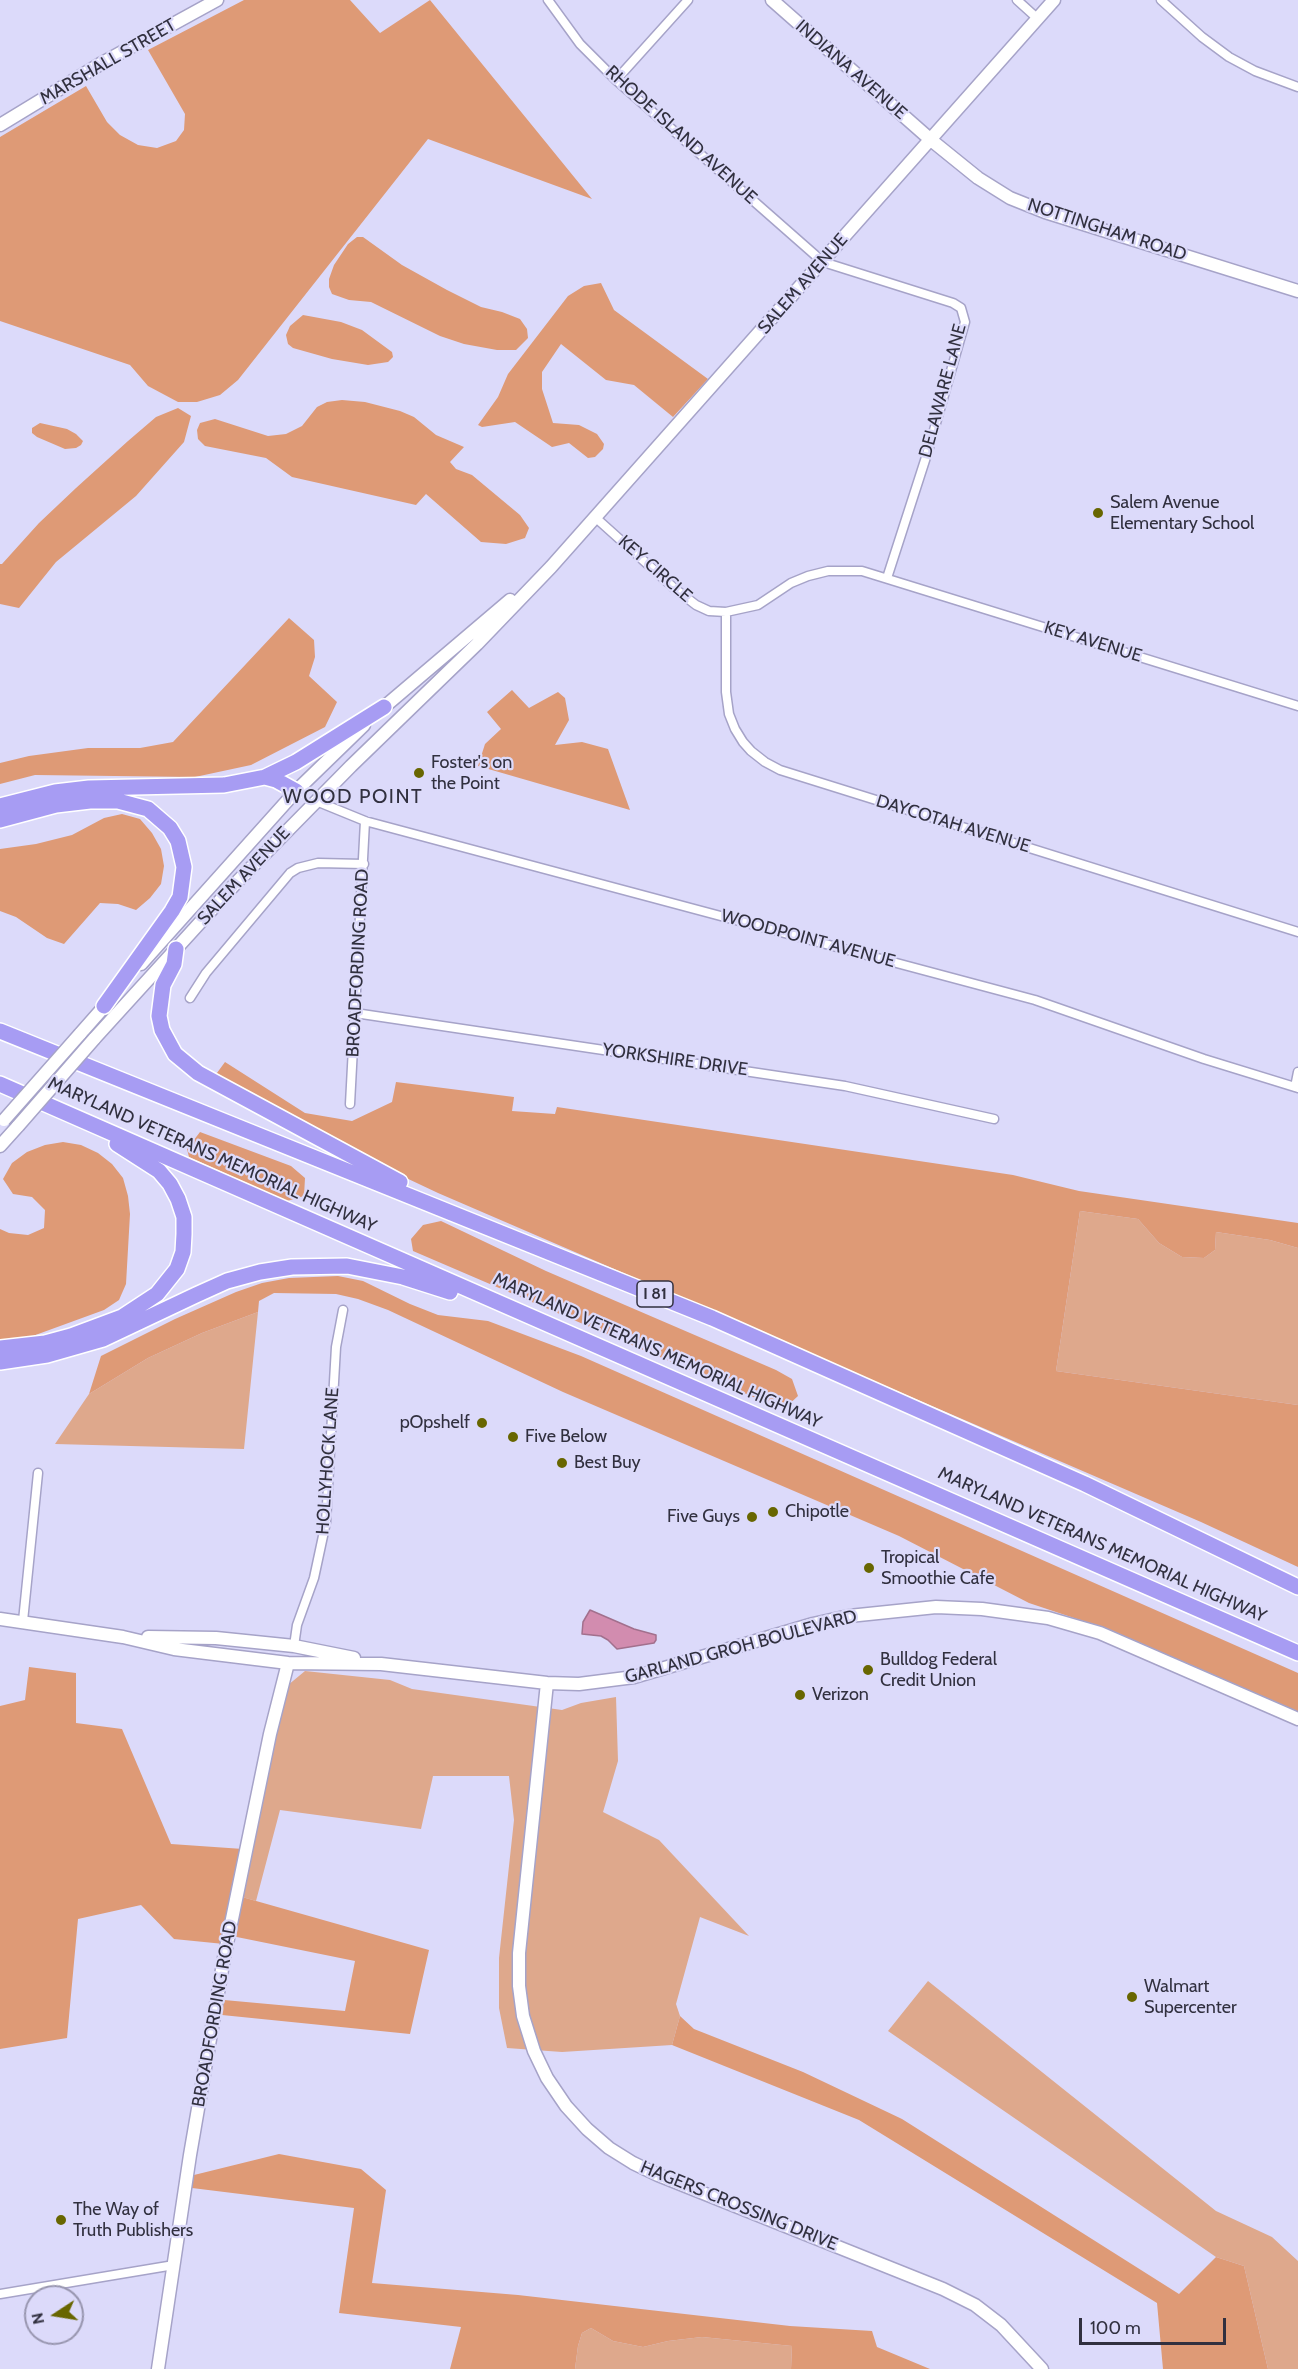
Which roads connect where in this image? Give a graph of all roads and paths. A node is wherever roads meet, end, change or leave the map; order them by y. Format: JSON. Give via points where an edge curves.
{"nodes":[{"id":1,"x":217,"y":0,"type":"edge"},
{"id":2,"x":548,"y":0,"type":"edge"},
{"id":3,"x":688,"y":0,"type":"edge"},
{"id":4,"x":772,"y":0,"type":"edge"},
{"id":5,"x":1017,"y":0,"type":"edge"},
{"id":6,"x":1054,"y":0,"type":"edge"},
{"id":7,"x":1161,"y":0,"type":"edge"},
{"id":8,"x":1038,"y":19,"type":"junction"},
{"id":9,"x":616,"y":80,"type":"junction"},
{"id":10,"x":1298,"y":87,"type":"edge"},
{"id":11,"x":0,"y":125,"type":"edge"},
{"id":12,"x":930,"y":140,"type":"junction"},
{"id":13,"x":823,"y":262,"type":"junction"},
{"id":14,"x":1298,"y":291,"type":"edge"},
{"id":15,"x":596,"y":518,"type":"junction"},
{"id":16,"x":551,"y":567,"type":"junction"},
{"id":17,"x":887,"y":578,"type":"junction"},
{"id":18,"x":726,"y":612,"type":"junction"},
{"id":19,"x":1298,"y":706,"type":"edge"},
{"id":20,"x":384,"y":707,"type":"junction"},
{"id":21,"x":265,"y":777,"type":"junction"},
{"id":22,"x":296,"y":791,"type":"junction"},
{"id":23,"x":316,"y":801,"type":"junction"},
{"id":24,"x":0,"y":806,"type":"edge"},
{"id":25,"x":0,"y":820,"type":"edge"},
{"id":26,"x":365,"y":821,"type":"junction"},
{"id":27,"x":364,"y":864,"type":"junction"},
{"id":28,"x":1298,"y":932,"type":"edge"},
{"id":29,"x":176,"y":949,"type":"junction"},
{"id":30,"x":190,"y":998,"type":"dead end"},
{"id":31,"x":104,"y":1006,"type":"junction"},
{"id":32,"x":355,"y":1013,"type":"junction"},
{"id":33,"x":0,"y":1029,"type":"edge"},
{"id":34,"x":1298,"y":1072,"type":"edge"},
{"id":35,"x":0,"y":1084,"type":"edge"},
{"id":36,"x":1296,"y":1088,"type":"edge"},
{"id":37,"x":49,"y":1104,"type":"junction"},
{"id":38,"x":350,"y":1104,"type":"dead end"},
{"id":39,"x":994,"y":1119,"type":"dead end"},
{"id":40,"x":2,"y":1122,"type":"edge"},
{"id":41,"x":0,"y":1146,"type":"edge"},
{"id":42,"x":480,"y":1223,"type":"junction"},
{"id":43,"x":343,"y":1310,"type":"dead end"},
{"id":44,"x":578,"y":1338,"type":"junction"},
{"id":45,"x":0,"y":1348,"type":"edge"},
{"id":46,"x":0,"y":1362,"type":"edge"},
{"id":47,"x":38,"y":1473,"type":"dead end"},
{"id":48,"x":1231,"y":1554,"type":"junction"},
{"id":49,"x":1298,"y":1580,"type":"edge"},
{"id":50,"x":1298,"y":1587,"type":"edge"},
{"id":51,"x":0,"y":1619,"type":"edge"},
{"id":52,"x":23,"y":1621,"type":"junction"},
{"id":53,"x":123,"y":1637,"type":"junction"},
{"id":54,"x":216,"y":1638,"type":"junction"},
{"id":55,"x":294,"y":1646,"type":"junction"},
{"id":56,"x":1298,"y":1653,"type":"edge"},
{"id":57,"x":344,"y":1656,"type":"junction"},
{"id":58,"x":288,"y":1663,"type":"junction"},
{"id":59,"x":381,"y":1664,"type":"junction"},
{"id":60,"x":547,"y":1683,"type":"junction"},
{"id":61,"x":1298,"y":1719,"type":"edge"},
{"id":62,"x":174,"y":2265,"type":"junction"},
{"id":63,"x":0,"y":2294,"type":"edge"},
{"id":64,"x":158,"y":2369,"type":"edge"},
{"id":65,"x":1042,"y":2369,"type":"edge"}],
"edges":[{"from":1,"to":11,"type":"street","name":"MARSHALL STREET"},
{"from":2,"to":9,"type":"street","name":"RHODE ISLAND AVENUE","via":[[580,44]]},
{"from":3,"to":9,"type":"street"},
{"from":4,"to":12,"type":"street","name":"INDIANA AVENUE"},
{"from":5,"to":8,"type":"street"},
{"from":6,"to":8,"type":"street","name":"SALEM AVENUE"},
{"from":7,"to":10,"type":"street","via":[[1229,57]]},
{"from":8,"to":12,"type":"street","name":"SALEM AVENUE"},
{"from":9,"to":13,"type":"street","name":"RHODE ISLAND AVENUE"},
{"from":12,"to":13,"type":"street","name":"SALEM AVENUE"},
{"from":12,"to":14,"type":"street","name":"NOTTINGHAM ROAD","via":[[1010,198]]},
{"from":13,"to":15,"type":"street","name":"SALEM AVENUE"},
{"from":13,"to":17,"type":"street","name":"DELAWARE LANE","via":[[953,303],[961,308],[965,322]]},
{"from":15,"to":16,"type":"street","name":"SALEM AVENUE"},
{"from":15,"to":18,"type":"street","name":"KEY CIRCLE","via":[[696,605]]},
{"from":16,"to":20,"type":"street","name":"SALEM AVENUE"},
{"from":16,"to":23,"type":"street","name":"SALEM AVENUE"},
{"from":17,"to":18,"type":"street","name":"KEY CIRCLE","via":[[862,571],[828,571],[791,583],[758,605]]},
{"from":17,"to":19,"type":"street","name":"KEY AVENUE"},
{"from":18,"to":28,"type":"street","name":"DAYCOTAH AVENUE","via":[[729,714],[743,742],[765,762],[780,770]]},
{"from":20,"to":21,"type":"highway"},
{"from":20,"to":22,"type":"street","name":"SALEM AVENUE"},
{"from":21,"to":22,"type":"highway"},
{"from":21,"to":24,"type":"highway","via":[[206,787],[89,788]]},
{"from":22,"to":23,"type":"street"},
{"from":22,"to":31,"type":"street","name":"SALEM AVENUE"},
{"from":23,"to":26,"type":"street","name":"WOODPOINT AVENUE"},
{"from":23,"to":29,"type":"street","name":"SALEM AVENUE"},
{"from":25,"to":31,"type":"highway","via":[[56,806],[118,801],[148,809],[170,828],[178,841],[184,867],[180,897]]},
{"from":26,"to":27,"type":"street","name":"BROADFORDING ROAD"},
{"from":26,"to":36,"type":"street","name":"WOODPOINT AVENUE","via":[[1035,1000]]},
{"from":27,"to":30,"type":"street","via":[[318,863],[290,873],[206,973]]},
{"from":27,"to":32,"type":"street","name":"BROADFORDING ROAD"},
{"from":29,"to":41,"type":"street","name":"SALEM AVENUE","bridge":true},
{"from":29,"to":42,"type":"highway","via":[[174,964],[163,985],[159,1016],[168,1042],[186,1064]]},
{"from":31,"to":40,"type":"street","name":"SALEM AVENUE","bridge":true},
{"from":32,"to":38,"type":"street","name":"BROADFORDING ROAD"},
{"from":32,"to":39,"type":"street","name":"YORKSHIRE DRIVE","via":[[845,1086]]},
{"from":33,"to":42,"type":"highway","name":"MARYLAND VETERANS MEMORIAL HIGHWAY","number":"I 81"},
{"from":34,"to":36,"type":"street"},
{"from":35,"to":37,"type":"highway","name":"MARYLAND VETERANS MEMORIAL HIGHWAY"},
{"from":37,"to":44,"type":"highway","name":"MARYLAND VETERANS MEMORIAL HIGHWAY"},
{"from":37,"to":45,"type":"highway","via":[[159,1170],[170,1184],[184,1217],[183,1252],[177,1269],[157,1294],[122,1317],[62,1338]]},
{"from":42,"to":48,"type":"highway","name":"MARYLAND VETERANS MEMORIAL HIGHWAY","number":"I 81","via":[[712,1317],[1085,1484]]},
{"from":43,"to":55,"type":"street","name":"HOLLYHOCK LANE","via":[[336,1347],[326,1522]]},
{"from":44,"to":46,"type":"highway","via":[[403,1277],[319,1265],[260,1272],[227,1281],[103,1339],[47,1355]]},
{"from":44,"to":56,"type":"highway","name":"MARYLAND VETERANS MEMORIAL HIGHWAY"},
{"from":47,"to":52,"type":"street"},
{"from":48,"to":49,"type":"highway"},
{"from":48,"to":50,"type":"highway","name":"MARYLAND VETERANS MEMORIAL HIGHWAY","number":"I 81"},
{"from":51,"to":52,"type":"street","name":"GARLAND GROH BOULEVARD"},
{"from":52,"to":53,"type":"street","name":"GARLAND GROH BOULEVARD"},
{"from":53,"to":54,"type":"street","name":"GARLAND GROH BOULEVARD"},
{"from":53,"to":58,"type":"street","name":"GARLAND GROH BOULEVARD","via":[[174,1649]]},
{"from":54,"to":55,"type":"street","name":"GARLAND GROH BOULEVARD"},
{"from":54,"to":58,"type":"street"},
{"from":55,"to":57,"type":"street","name":"GARLAND GROH BOULEVARD"},
{"from":57,"to":58,"type":"street"},
{"from":57,"to":59,"type":"street","name":"GARLAND GROH BOULEVARD"},
{"from":58,"to":59,"type":"street","name":"GARLAND GROH BOULEVARD"},
{"from":58,"to":62,"type":"street","name":"BROADFORDING ROAD","via":[[224,1958]]},
{"from":59,"to":60,"type":"street","name":"GARLAND GROH BOULEVARD"},
{"from":60,"to":61,"type":"street","name":"GARLAND GROH BOULEVARD","via":[[601,1683],[634,1677],[849,1616],[936,1607],[982,1609],[1048,1618],[1100,1633]]},
{"from":60,"to":65,"type":"street","name":"HAGERS CROSSING DRIVE","via":[[519,1953],[519,1986],[534,2051],[566,2106],[609,2148],[650,2171],[975,2305],[1008,2332]]},
{"from":62,"to":63,"type":"street"},
{"from":62,"to":64,"type":"street","name":"BROADFORDING ROAD"}]}
